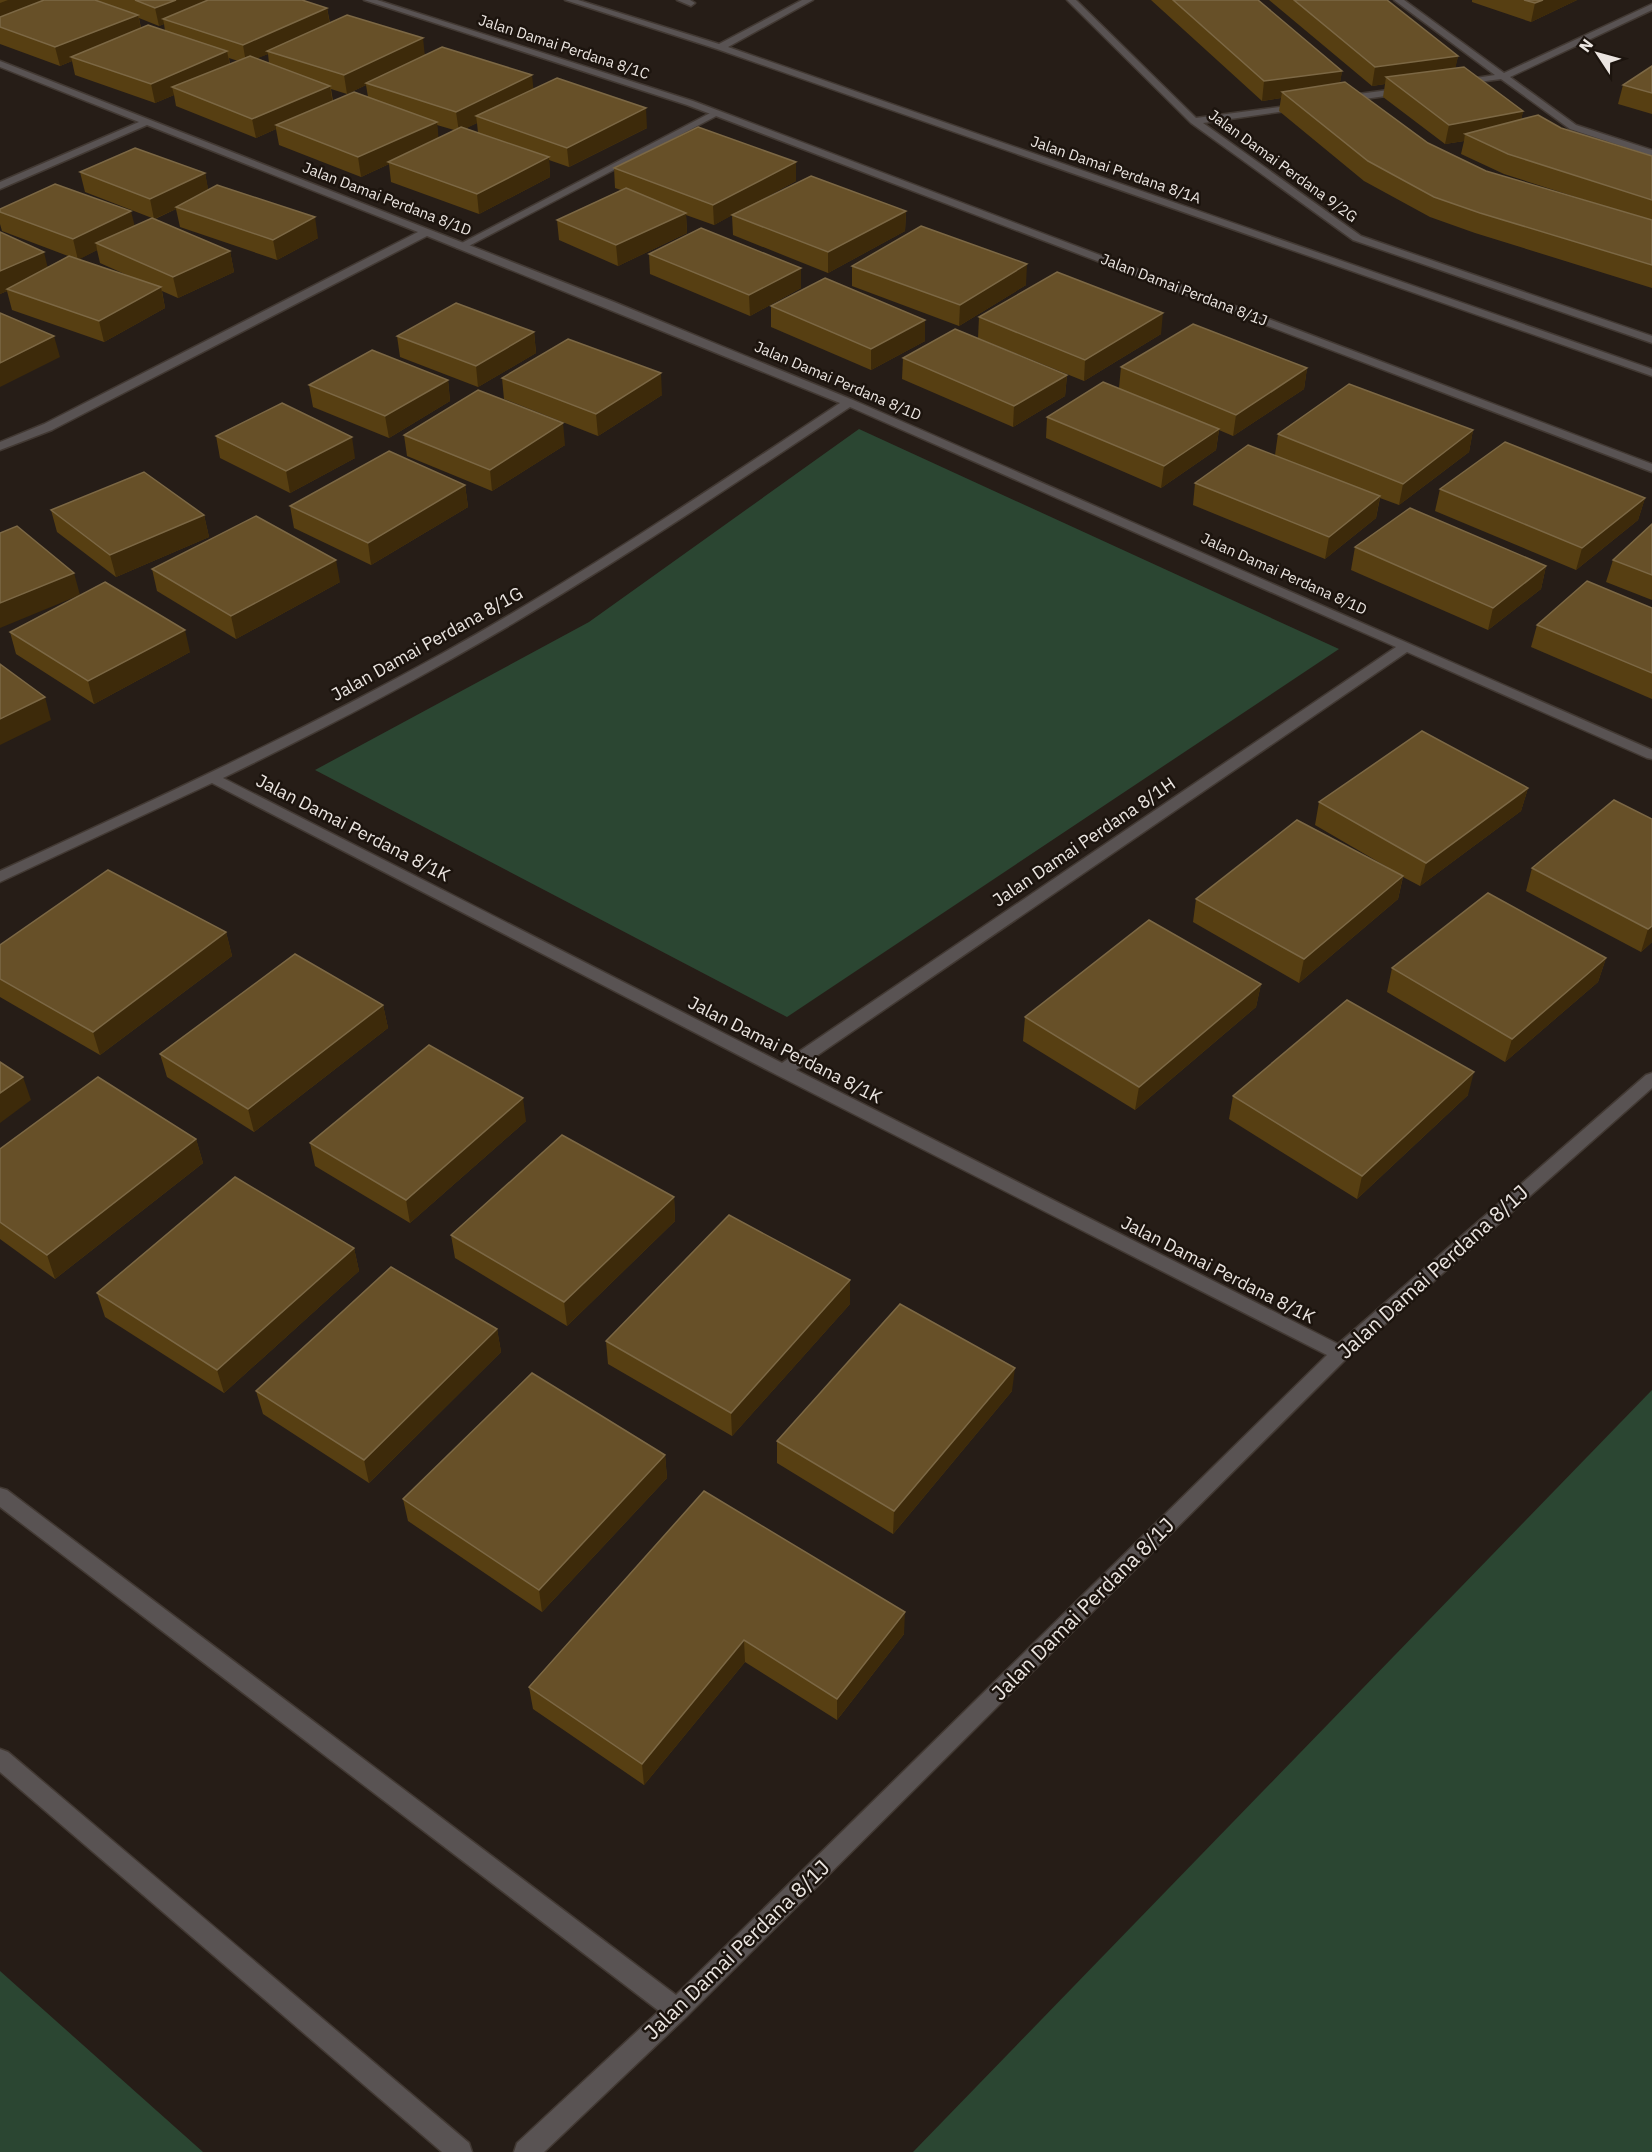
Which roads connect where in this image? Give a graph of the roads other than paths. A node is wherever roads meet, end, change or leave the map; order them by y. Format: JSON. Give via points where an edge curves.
{"nodes":[{"id":1,"x":368,"y":0,"type":"edge"},
{"id":2,"x":569,"y":0,"type":"edge"},
{"id":3,"x":681,"y":0,"type":"edge"},
{"id":4,"x":809,"y":0,"type":"edge"},
{"id":5,"x":1071,"y":0,"type":"edge"},
{"id":6,"x":1398,"y":0,"type":"edge"},
{"id":7,"x":691,"y":3,"type":"dead end"},
{"id":8,"x":1652,"y":7,"type":"edge"},
{"id":9,"x":1637,"y":14,"type":"junction"},
{"id":10,"x":1652,"y":19,"type":"edge"},
{"id":11,"x":720,"y":47,"type":"junction"},
{"id":12,"x":0,"y":64,"type":"edge"},
{"id":13,"x":1505,"y":76,"type":"junction"},
{"id":14,"x":1447,"y":84,"type":"edge"},
{"id":15,"x":1413,"y":89,"type":"edge"},
{"id":16,"x":1332,"y":101,"type":"edge"},
{"id":17,"x":1309,"y":104,"type":"edge"},
{"id":18,"x":717,"y":113,"type":"junction"},
{"id":19,"x":1194,"y":121,"type":"junction"},
{"id":20,"x":147,"y":122,"type":"junction"},
{"id":21,"x":1652,"y":153,"type":"edge"},
{"id":22,"x":0,"y":186,"type":"edge"},
{"id":23,"x":427,"y":232,"type":"junction"},
{"id":24,"x":461,"y":246,"type":"junction"},
{"id":25,"x":1652,"y":340,"type":"edge"},
{"id":26,"x":1652,"y":373,"type":"edge"},
{"id":27,"x":849,"y":402,"type":"junction"},
{"id":28,"x":0,"y":446,"type":"edge"},
{"id":29,"x":1652,"y":468,"type":"edge"},
{"id":30,"x":1407,"y":646,"type":"junction"},
{"id":31,"x":1652,"y":755,"type":"edge"},
{"id":32,"x":213,"y":778,"type":"junction"},
{"id":33,"x":0,"y":877,"type":"edge"},
{"id":34,"x":783,"y":1071,"type":"junction"},
{"id":35,"x":1652,"y":1079,"type":"edge"},
{"id":36,"x":1340,"y":1353,"type":"junction"},
{"id":37,"x":0,"y":1496,"type":"edge"},
{"id":38,"x":0,"y":1759,"type":"edge"},
{"id":39,"x":678,"y":2010,"type":"junction"},
{"id":40,"x":460,"y":2152,"type":"edge"},
{"id":41,"x":526,"y":2152,"type":"edge"}],
"edges":[{"from":1,"to":18,"type":"street","name":"Jalan Damai Perdana 8/1C"},
{"from":2,"to":11,"type":"street","name":"Jalan Damai Perdana 8/1A"},
{"from":3,"to":7,"type":"street"},
{"from":4,"to":11,"type":"street"},
{"from":5,"to":19,"type":"street","name":"Jalan Damai Perdana 9/2G"},
{"from":6,"to":13,"type":"street"},
{"from":8,"to":9,"type":"street"},
{"from":9,"to":10,"type":"street"},
{"from":9,"to":13,"type":"street"},
{"from":11,"to":26,"type":"street","name":"Jalan Damai Perdana 8/1A"},
{"from":12,"to":20,"type":"street","name":"Jalan Damai Perdana 8/1D"},
{"from":13,"to":14,"type":"street"},
{"from":13,"to":21,"type":"street","via":[[1573,127]]},
{"from":15,"to":16,"type":"street"},
{"from":17,"to":19,"type":"street"},
{"from":18,"to":24,"type":"street"},
{"from":18,"to":29,"type":"street","name":"Jalan Damai Perdana 8/1J"},
{"from":19,"to":25,"type":"street","name":"Jalan Damai Perdana 9/2G","via":[[1357,238]]},
{"from":20,"to":22,"type":"street"},
{"from":20,"to":23,"type":"street","name":"Jalan Damai Perdana 8/1D"},
{"from":23,"to":24,"type":"street","name":"Jalan Damai Perdana 8/1D"},
{"from":23,"to":28,"type":"street","via":[[48,427]]},
{"from":24,"to":27,"type":"street","name":"Jalan Damai Perdana 8/1D"},
{"from":27,"to":30,"type":"street","name":"Jalan Damai Perdana 8/1D"},
{"from":27,"to":32,"type":"street","name":"Jalan Damai Perdana 8/1G","via":[[511,620]]},
{"from":30,"to":31,"type":"street","name":"Jalan Damai Perdana 8/1D"},
{"from":30,"to":34,"type":"street","name":"Jalan Damai Perdana 8/1H"},
{"from":32,"to":33,"type":"street","name":"Jalan Damai Perdana 8/1G"},
{"from":32,"to":34,"type":"street","name":"Jalan Damai Perdana 8/1K"},
{"from":34,"to":36,"type":"street","name":"Jalan Damai Perdana 8/1K"},
{"from":35,"to":36,"type":"street","name":"Jalan Damai Perdana 8/1J"},
{"from":36,"to":39,"type":"street","name":"Jalan Damai Perdana 8/1J"},
{"from":37,"to":39,"type":"street"},
{"from":38,"to":40,"type":"street"},
{"from":39,"to":41,"type":"street","name":"Jalan Damai Perdana 8/1J"}]}
